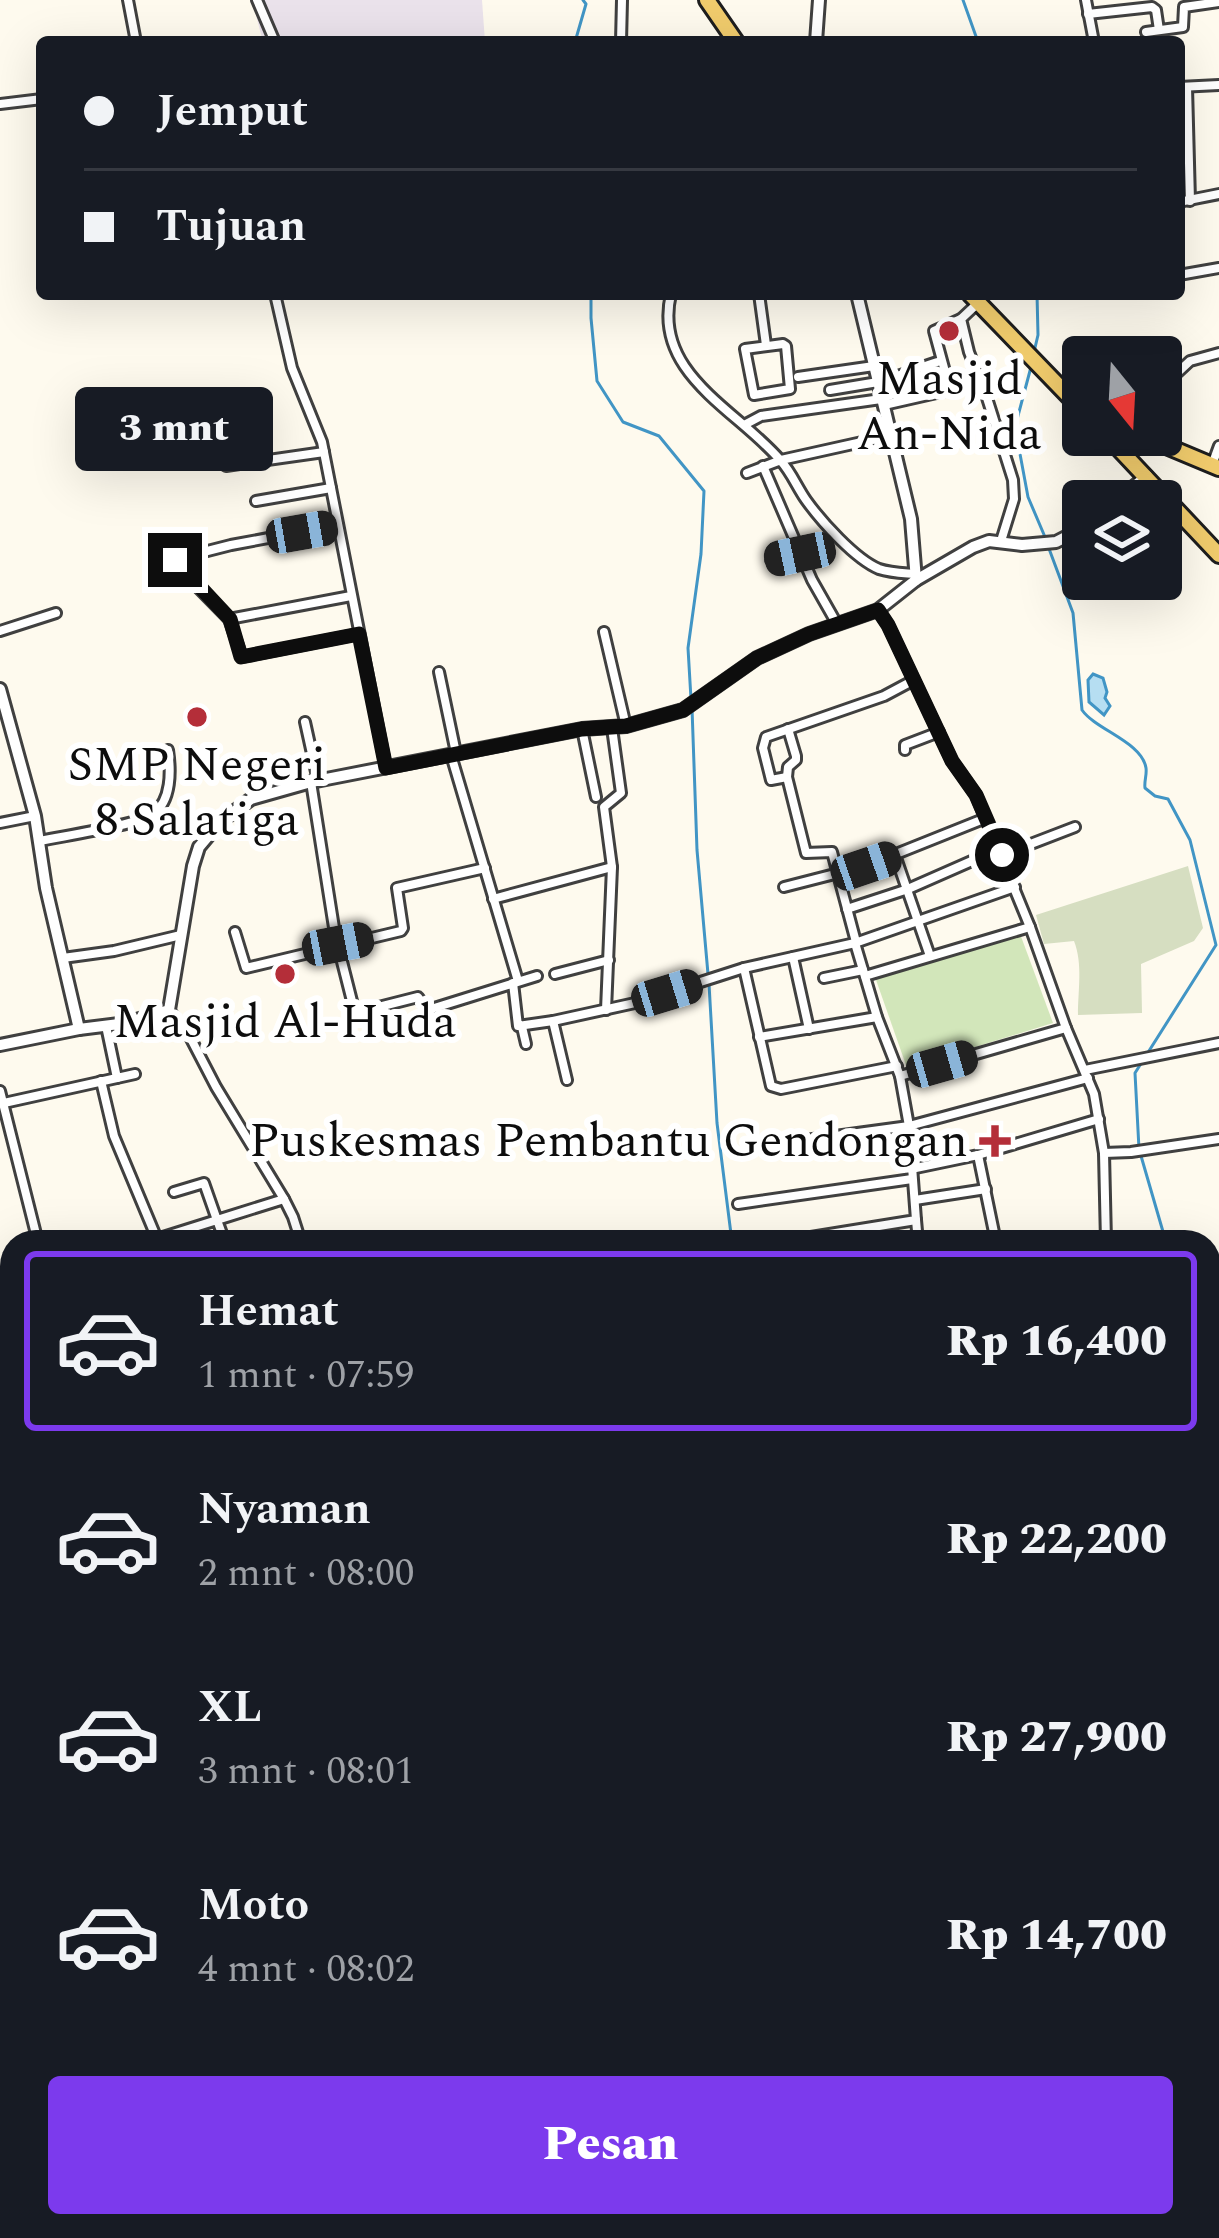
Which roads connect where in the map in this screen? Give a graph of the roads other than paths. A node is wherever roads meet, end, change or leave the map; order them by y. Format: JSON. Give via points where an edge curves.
{"nodes":[{"id":1,"x":128,"y":0,"type":"edge"},
{"id":2,"x":257,"y":0,"type":"edge"},
{"id":3,"x":622,"y":0,"type":"edge"},
{"id":4,"x":706,"y":0,"type":"edge"},
{"id":5,"x":819,"y":0,"type":"edge"},
{"id":6,"x":1086,"y":0,"type":"edge"},
{"id":7,"x":1219,"y":2,"type":"edge"},
{"id":8,"x":1088,"y":14,"type":"junction"},
{"id":9,"x":1160,"y":30,"type":"junction"},
{"id":10,"x":1146,"y":32,"type":"dead end"},
{"id":11,"x":135,"y":36,"type":"edge"},
{"id":12,"x":272,"y":36,"type":"edge"},
{"id":13,"x":621,"y":36,"type":"edge"},
{"id":14,"x":732,"y":36,"type":"edge"},
{"id":15,"x":817,"y":36,"type":"edge"},
{"id":16,"x":1093,"y":36,"type":"edge"},
{"id":17,"x":1219,"y":86,"type":"edge"},
{"id":18,"x":1185,"y":87,"type":"edge"},
{"id":19,"x":36,"y":100,"type":"edge"},
{"id":20,"x":0,"y":104,"type":"edge"},
{"id":21,"x":1219,"y":194,"type":"edge"},
{"id":22,"x":1185,"y":202,"type":"edge"},
{"id":23,"x":1219,"y":268,"type":"edge"},
{"id":24,"x":1185,"y":274,"type":"edge"},
{"id":25,"x":276,"y":300,"type":"edge"},
{"id":26,"x":670,"y":300,"type":"edge"},
{"id":27,"x":760,"y":300,"type":"edge"},
{"id":28,"x":858,"y":300,"type":"edge"},
{"id":29,"x":973,"y":300,"type":"edge"},
{"id":30,"x":976,"y":300,"type":"edge"},
{"id":31,"x":961,"y":319,"type":"junction"},
{"id":32,"x":766,"y":345,"type":"junction"},
{"id":33,"x":1219,"y":353,"type":"edge"},
{"id":34,"x":941,"y":361,"type":"junction"},
{"id":35,"x":874,"y":367,"type":"junction"},
{"id":36,"x":1182,"y":369,"type":"edge"},
{"id":37,"x":798,"y":377,"type":"dead end"},
{"id":38,"x":878,"y":381,"type":"junction"},
{"id":39,"x":1062,"y":387,"type":"edge"},
{"id":40,"x":830,"y":390,"type":"dead end"},
{"id":41,"x":882,"y":402,"type":"junction"},
{"id":42,"x":746,"y":424,"type":"junction"},
{"id":43,"x":890,"y":436,"type":"junction"},
{"id":44,"x":1219,"y":446,"type":"edge"},
{"id":45,"x":324,"y":452,"type":"junction"},
{"id":46,"x":1182,"y":452,"type":"edge"},
{"id":47,"x":1127,"y":456,"type":"edge"},
{"id":48,"x":1152,"y":456,"type":"edge"},
{"id":49,"x":781,"y":460,"type":"junction"},
{"id":50,"x":226,"y":466,"type":"dead end"},
{"id":51,"x":763,"y":466,"type":"junction"},
{"id":52,"x":1215,"y":466,"type":"edge"},
{"id":53,"x":1142,"y":471,"type":"junction"},
{"id":54,"x":746,"y":473,"type":"dead end"},
{"id":55,"x":1134,"y":480,"type":"edge"},
{"id":56,"x":331,"y":488,"type":"junction"},
{"id":57,"x":256,"y":501,"type":"dead end"},
{"id":58,"x":338,"y":525,"type":"junction"},
{"id":59,"x":1062,"y":537,"type":"edge"},
{"id":60,"x":1001,"y":542,"type":"junction"},
{"id":61,"x":800,"y":554,"type":"junction"},
{"id":62,"x":1219,"y":555,"type":"edge"},
{"id":63,"x":771,"y":560,"type":"dead end"},
{"id":64,"x":916,"y":577,"type":"junction"},
{"id":65,"x":351,"y":596,"type":"junction"},
{"id":66,"x":878,"y":610,"type":"junction"},
{"id":67,"x":56,"y":613,"type":"dead end"},
{"id":68,"x":230,"y":619,"type":"junction"},
{"id":69,"x":837,"y":624,"type":"junction"},
{"id":70,"x":0,"y":632,"type":"edge"},
{"id":71,"x":604,"y":632,"type":"dead end"},
{"id":72,"x":359,"y":634,"type":"junction"},
{"id":73,"x":440,"y":672,"type":"dead end"},
{"id":74,"x":914,"y":680,"type":"junction"},
{"id":75,"x":0,"y":689,"type":"edge"},
{"id":76,"x":305,"y":722,"type":"dead end"},
{"id":77,"x":619,"y":727,"type":"junction"},
{"id":78,"x":582,"y":729,"type":"junction"},
{"id":79,"x":788,"y":729,"type":"junction"},
{"id":80,"x":6,"y":730,"type":"edge"},
{"id":81,"x":939,"y":732,"type":"junction"},
{"id":82,"x":905,"y":750,"type":"dead end"},
{"id":83,"x":168,"y":751,"type":"dead end"},
{"id":84,"x":454,"y":755,"type":"junction"},
{"id":85,"x":386,"y":768,"type":"junction"},
{"id":86,"x":787,"y":777,"type":"junction"},
{"id":87,"x":315,"y":781,"type":"junction"},
{"id":88,"x":596,"y":797,"type":"dead end"},
{"id":89,"x":35,"y":815,"type":"junction"},
{"id":90,"x":986,"y":818,"type":"junction"},
{"id":91,"x":0,"y":824,"type":"edge"},
{"id":92,"x":1076,"y":827,"type":"dead end"},
{"id":93,"x":40,"y":841,"type":"junction"},
{"id":94,"x":1001,"y":852,"type":"junction"},
{"id":95,"x":896,"y":855,"type":"junction"},
{"id":96,"x":612,"y":867,"type":"junction"},
{"id":97,"x":484,"y":868,"type":"junction"},
{"id":98,"x":837,"y":874,"type":"junction"},
{"id":99,"x":784,"y":887,"type":"dead end"},
{"id":100,"x":1015,"y":887,"type":"junction"},
{"id":101,"x":908,"y":889,"type":"junction"},
{"id":102,"x":493,"y":899,"type":"junction"},
{"id":103,"x":848,"y":909,"type":"junction"},
{"id":104,"x":919,"y":922,"type":"junction"},
{"id":105,"x":1030,"y":927,"type":"junction"},
{"id":106,"x":235,"y":932,"type":"dead end"},
{"id":107,"x":182,"y":935,"type":"junction"},
{"id":108,"x":856,"y":943,"type":"junction"},
{"id":109,"x":338,"y":944,"type":"junction"},
{"id":110,"x":931,"y":956,"type":"junction"},
{"id":111,"x":793,"y":957,"type":"junction"},
{"id":112,"x":63,"y":958,"type":"junction"},
{"id":113,"x":609,"y":960,"type":"junction"},
{"id":114,"x":744,"y":968,"type":"junction"},
{"id":115,"x":864,"y":973,"type":"junction"},
{"id":116,"x":555,"y":974,"type":"dead end"},
{"id":117,"x":537,"y":976,"type":"dead end"},
{"id":118,"x":824,"y":978,"type":"dead end"},
{"id":119,"x":516,"y":982,"type":"junction"},
{"id":120,"x":169,"y":1010,"type":"junction"},
{"id":121,"x":605,"y":1010,"type":"junction"},
{"id":122,"x":877,"y":1017,"type":"junction"},
{"id":123,"x":553,"y":1022,"type":"junction"},
{"id":124,"x":106,"y":1026,"type":"junction"},
{"id":125,"x":522,"y":1027,"type":"junction"},
{"id":126,"x":809,"y":1028,"type":"junction"},
{"id":127,"x":1066,"y":1028,"type":"junction"},
{"id":128,"x":80,"y":1029,"type":"junction"},
{"id":129,"x":759,"y":1037,"type":"junction"},
{"id":130,"x":1219,"y":1043,"type":"edge"},
{"id":131,"x":526,"y":1044,"type":"dead end"},
{"id":132,"x":0,"y":1046,"type":"edge"},
{"id":133,"x":899,"y":1071,"type":"junction"},
{"id":134,"x":135,"y":1074,"type":"dead end"},
{"id":135,"x":1087,"y":1074,"type":"junction"},
{"id":136,"x":117,"y":1078,"type":"junction"},
{"id":137,"x":566,"y":1080,"type":"dead end"},
{"id":138,"x":100,"y":1082,"type":"junction"},
{"id":139,"x":0,"y":1091,"type":"edge"},
{"id":140,"x":4,"y":1103,"type":"junction"},
{"id":141,"x":1099,"y":1119,"type":"junction"},
{"id":142,"x":909,"y":1126,"type":"junction"},
{"id":143,"x":11,"y":1135,"type":"junction"},
{"id":144,"x":0,"y":1139,"type":"edge"},
{"id":145,"x":1219,"y":1139,"type":"edge"},
{"id":146,"x":754,"y":1147,"type":"dead end"},
{"id":147,"x":1103,"y":1153,"type":"junction"},
{"id":148,"x":978,"y":1156,"type":"junction"},
{"id":149,"x":912,"y":1174,"type":"junction"},
{"id":150,"x":986,"y":1189,"type":"junction"},
{"id":151,"x":174,"y":1192,"type":"dead end"},
{"id":152,"x":284,"y":1199,"type":"junction"},
{"id":153,"x":915,"y":1200,"type":"junction"},
{"id":154,"x":738,"y":1204,"type":"dead end"},
{"id":155,"x":217,"y":1220,"type":"junction"},
{"id":156,"x":916,"y":1220,"type":"junction"},
{"id":157,"x":35,"y":1230,"type":"edge"},
{"id":158,"x":148,"y":1230,"type":"edge"},
{"id":159,"x":186,"y":1230,"type":"edge"},
{"id":160,"x":221,"y":1230,"type":"edge"},
{"id":161,"x":297,"y":1230,"type":"edge"},
{"id":162,"x":854,"y":1230,"type":"edge"},
{"id":163,"x":917,"y":1230,"type":"edge"},
{"id":164,"x":994,"y":1230,"type":"edge"},
{"id":165,"x":1106,"y":1230,"type":"edge"}],
"edges":[{"from":1,"to":11,"type":"street"},
{"from":2,"to":12,"type":"street"},
{"from":3,"to":13,"type":"street"},
{"from":4,"to":14,"type":"main road"},
{"from":5,"to":15,"type":"street"},
{"from":6,"to":8,"type":"street"},
{"from":7,"to":9,"type":"street","via":[[1184,7],[1184,27]]},
{"from":8,"to":9,"type":"street","via":[[1152,7]]},
{"from":8,"to":16,"type":"street"},
{"from":9,"to":10,"type":"street"},
{"from":17,"to":18,"type":"street"},
{"from":19,"to":20,"type":"street"},
{"from":21,"to":22,"type":"street"},
{"from":23,"to":24,"type":"street"},
{"from":25,"to":45,"type":"street"},
{"from":26,"to":42,"type":"street","via":[[672,338],[687,372]]},
{"from":27,"to":32,"type":"street"},
{"from":28,"to":35,"type":"street"},
{"from":29,"to":31,"type":"street"},
{"from":30,"to":39,"type":"main road"},
{"from":31,"to":34,"type":"street","via":[[934,331]]},
{"from":31,"to":60,"type":"street","via":[[1013,480]]},
{"from":32,"to":32,"type":"street","via":[[786,346],[790,389],[755,395],[745,350]]},
{"from":33,"to":36,"type":"street"},
{"from":34,"to":38,"type":"street"},
{"from":34,"to":41,"type":"street","via":[[950,390]]},
{"from":35,"to":37,"type":"street"},
{"from":35,"to":38,"type":"street"},
{"from":38,"to":40,"type":"street"},
{"from":38,"to":41,"type":"street"},
{"from":41,"to":42,"type":"street"},
{"from":41,"to":43,"type":"street"},
{"from":42,"to":49,"type":"street"},
{"from":43,"to":49,"type":"street"},
{"from":43,"to":64,"type":"street"},
{"from":44,"to":52,"type":"street"},
{"from":45,"to":50,"type":"street"},
{"from":45,"to":56,"type":"street"},
{"from":46,"to":52,"type":"main road"},
{"from":47,"to":53,"type":"main road"},
{"from":48,"to":53,"type":"main road"},
{"from":49,"to":51,"type":"street"},
{"from":49,"to":64,"type":"street","via":[[812,508],[862,559]]},
{"from":51,"to":54,"type":"street"},
{"from":51,"to":61,"type":"street"},
{"from":53,"to":55,"type":"street"},
{"from":53,"to":62,"type":"main road"},
{"from":56,"to":57,"type":"street"},
{"from":56,"to":58,"type":"street"},
{"from":58,"to":65,"type":"street"},
{"from":58,"to":68,"type":"street","via":[[176,559]]},
{"from":59,"to":60,"type":"street"},
{"from":60,"to":64,"type":"street","via":[[973,547]]},
{"from":61,"to":63,"type":"street"},
{"from":61,"to":69,"type":"street"},
{"from":64,"to":66,"type":"street"},
{"from":65,"to":68,"type":"street"},
{"from":65,"to":72,"type":"street"},
{"from":66,"to":69,"type":"street"},
{"from":66,"to":74,"type":"street"},
{"from":67,"to":70,"type":"street"},
{"from":68,"to":72,"type":"street","via":[[242,657]]},
{"from":69,"to":77,"type":"street","via":[[757,658],[683,710]]},
{"from":71,"to":77,"type":"street"},
{"from":72,"to":85,"type":"street"},
{"from":73,"to":84,"type":"street"},
{"from":74,"to":79,"type":"street"},
{"from":74,"to":81,"type":"street"},
{"from":75,"to":80,"type":"street"},
{"from":76,"to":87,"type":"street"},
{"from":77,"to":78,"type":"street"},
{"from":77,"to":96,"type":"street","via":[[622,793],[604,806]]},
{"from":78,"to":84,"type":"street"},
{"from":78,"to":88,"type":"street"},
{"from":79,"to":86,"type":"street","via":[[796,760]]},
{"from":79,"to":86,"type":"street","via":[[766,737],[763,748],[771,780]]},
{"from":80,"to":89,"type":"street"},
{"from":81,"to":82,"type":"street"},
{"from":81,"to":90,"type":"street"},
{"from":83,"to":93,"type":"street","via":[[168,789],[154,814]]},
{"from":84,"to":85,"type":"street"},
{"from":84,"to":97,"type":"street"},
{"from":85,"to":87,"type":"street"},
{"from":86,"to":98,"type":"street","via":[[806,854],[831,850]]},
{"from":87,"to":107,"type":"street","via":[[251,799],[220,822],[193,866]]},
{"from":87,"to":109,"type":"street"},
{"from":89,"to":91,"type":"street"},
{"from":89,"to":93,"type":"street"},
{"from":90,"to":94,"type":"street"},
{"from":90,"to":95,"type":"street"},
{"from":92,"to":94,"type":"street"},
{"from":93,"to":112,"type":"street"},
{"from":94,"to":100,"type":"street"},
{"from":94,"to":101,"type":"street"},
{"from":95,"to":98,"type":"street"},
{"from":95,"to":101,"type":"street"},
{"from":96,"to":102,"type":"street"},
{"from":96,"to":113,"type":"street"},
{"from":97,"to":102,"type":"street"},
{"from":97,"to":109,"type":"street","via":[[398,888],[402,931]]},
{"from":98,"to":99,"type":"street"},
{"from":98,"to":103,"type":"street"},
{"from":100,"to":104,"type":"street"},
{"from":100,"to":105,"type":"street"},
{"from":101,"to":103,"type":"street"},
{"from":101,"to":104,"type":"street"},
{"from":102,"to":119,"type":"street"},
{"from":103,"to":108,"type":"street"},
{"from":104,"to":108,"type":"street"},
{"from":104,"to":110,"type":"street"},
{"from":105,"to":110,"type":"street"},
{"from":105,"to":127,"type":"street"},
{"from":106,"to":109,"type":"street","via":[[246,968]]},
{"from":107,"to":112,"type":"street"},
{"from":107,"to":120,"type":"street"},
{"from":108,"to":111,"type":"street"},
{"from":108,"to":115,"type":"street"},
{"from":109,"to":119,"type":"street","via":[[357,1014],[416,997],[430,1009]]},
{"from":110,"to":115,"type":"street"},
{"from":111,"to":114,"type":"street"},
{"from":111,"to":126,"type":"street"},
{"from":112,"to":128,"type":"street"},
{"from":113,"to":116,"type":"street"},
{"from":113,"to":121,"type":"street"},
{"from":114,"to":121,"type":"street"},
{"from":114,"to":129,"type":"street"},
{"from":115,"to":118,"type":"street"},
{"from":115,"to":122,"type":"street"},
{"from":117,"to":119,"type":"street"},
{"from":119,"to":125,"type":"street"},
{"from":120,"to":124,"type":"street"},
{"from":120,"to":152,"type":"street"},
{"from":121,"to":123,"type":"street"},
{"from":122,"to":126,"type":"street"},
{"from":122,"to":133,"type":"street"},
{"from":123,"to":125,"type":"street"},
{"from":123,"to":137,"type":"street"},
{"from":124,"to":128,"type":"street"},
{"from":124,"to":136,"type":"street"},
{"from":125,"to":131,"type":"street"},
{"from":126,"to":129,"type":"street"},
{"from":127,"to":133,"type":"street"},
{"from":127,"to":135,"type":"street"},
{"from":128,"to":132,"type":"street"},
{"from":129,"to":133,"type":"street","via":[[775,1088]]},
{"from":130,"to":135,"type":"street"},
{"from":133,"to":142,"type":"street"},
{"from":134,"to":136,"type":"street"},
{"from":135,"to":141,"type":"street"},
{"from":135,"to":142,"type":"street"},
{"from":136,"to":138,"type":"street"},
{"from":138,"to":140,"type":"street"},
{"from":138,"to":158,"type":"street"},
{"from":139,"to":140,"type":"street"},
{"from":140,"to":143,"type":"street"},
{"from":141,"to":147,"type":"street"},
{"from":141,"to":148,"type":"street"},
{"from":142,"to":146,"type":"street"},
{"from":142,"to":149,"type":"street"},
{"from":143,"to":144,"type":"street"},
{"from":143,"to":157,"type":"street"},
{"from":145,"to":147,"type":"street"},
{"from":147,"to":165,"type":"street"},
{"from":148,"to":149,"type":"street"},
{"from":148,"to":150,"type":"street"},
{"from":149,"to":153,"type":"street"},
{"from":149,"to":154,"type":"street"},
{"from":150,"to":153,"type":"street"},
{"from":150,"to":164,"type":"street"},
{"from":151,"to":155,"type":"street","via":[[205,1184]]},
{"from":152,"to":155,"type":"street"},
{"from":152,"to":161,"type":"street"},
{"from":153,"to":156,"type":"street"},
{"from":155,"to":159,"type":"street"},
{"from":155,"to":160,"type":"street"},
{"from":156,"to":162,"type":"street"},
{"from":156,"to":163,"type":"street"}]}
